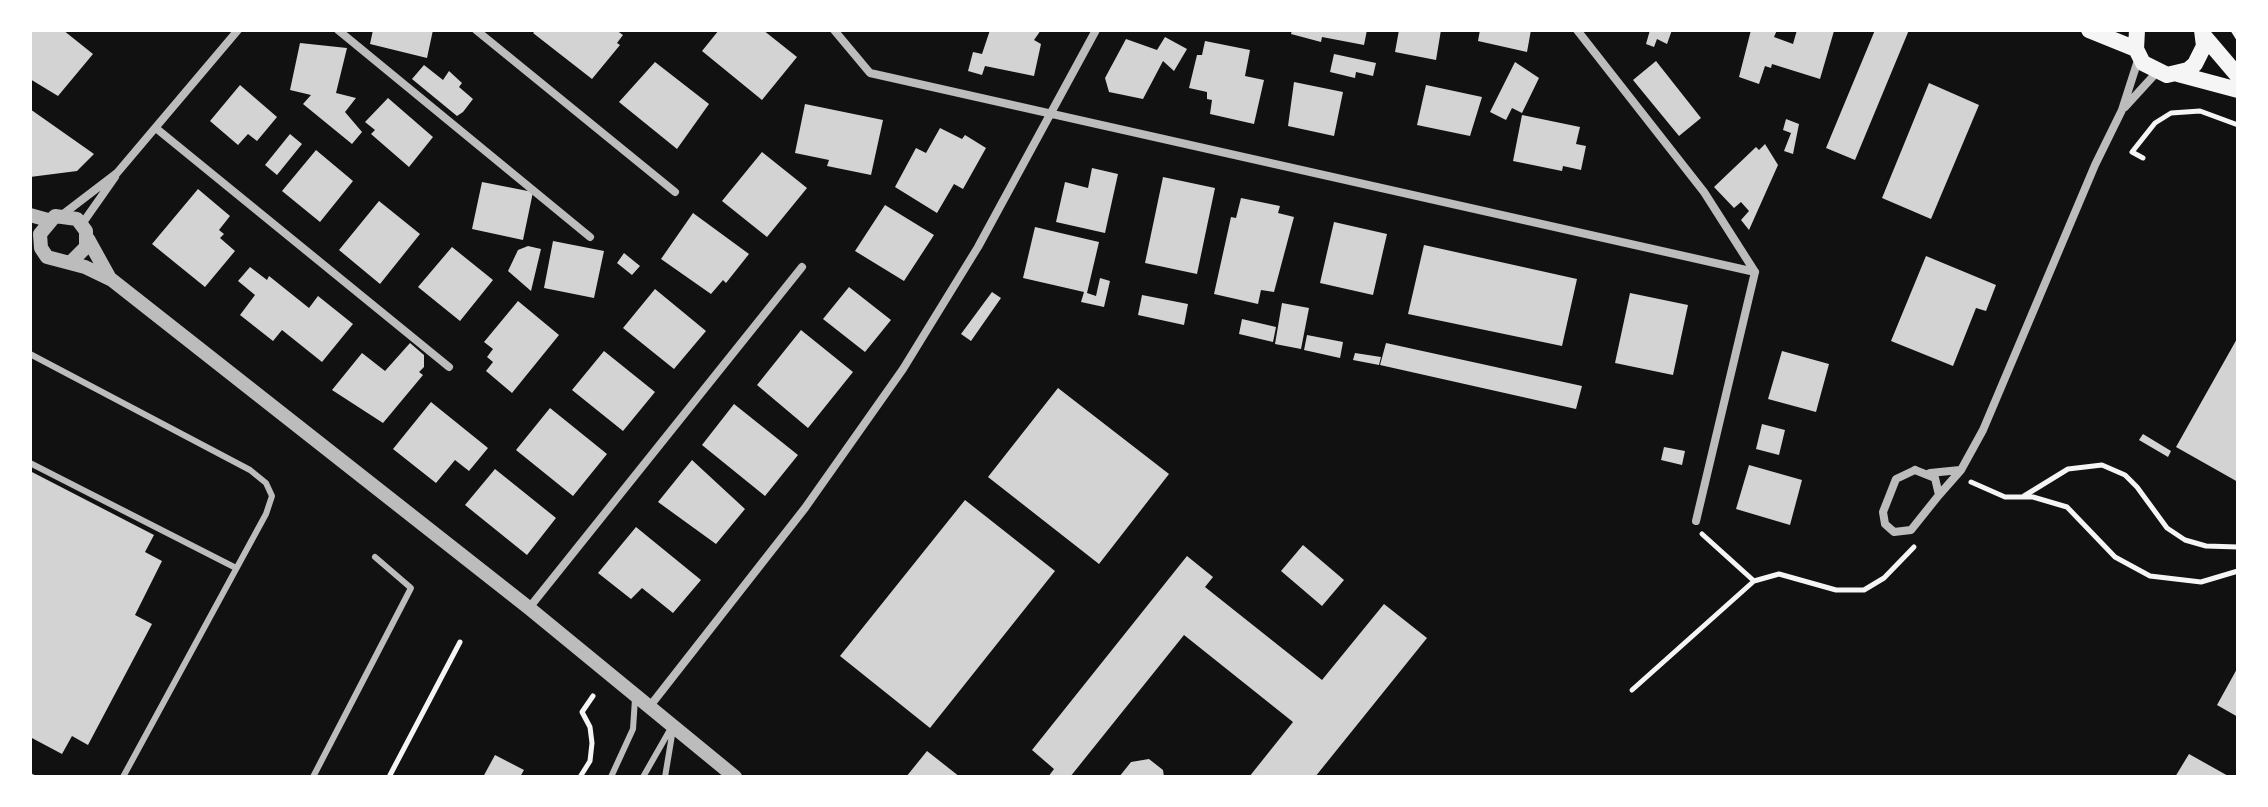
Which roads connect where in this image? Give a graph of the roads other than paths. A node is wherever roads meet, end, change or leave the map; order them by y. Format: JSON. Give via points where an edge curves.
{"nodes":[{"id":1,"x":238,"y":30,"type":"edge"},
{"id":2,"x":338,"y":30,"type":"edge"},
{"id":3,"x":476,"y":30,"type":"edge"},
{"id":4,"x":1096,"y":30,"type":"edge"},
{"id":5,"x":1577,"y":30,"type":"edge"},
{"id":6,"x":2089,"y":30,"type":"edge"},
{"id":7,"x":2137,"y":30,"type":"edge"},
{"id":8,"x":2203,"y":33,"type":"edge"},
{"id":9,"x":837,"y":34,"type":"edge"},
{"id":10,"x":2138,"y":52,"type":"junction"},
{"id":11,"x":2157,"y":72,"type":"junction"},
{"id":12,"x":2178,"y":74,"type":"junction"},
{"id":13,"x":2238,"y":76,"type":"edge"},
{"id":14,"x":2238,"y":90,"type":"edge"},
{"id":15,"x":2122,"y":110,"type":"junction"},
{"id":16,"x":1050,"y":114,"type":"junction"},
{"id":17,"x":157,"y":129,"type":"junction"},
{"id":18,"x":117,"y":173,"type":"junction"},
{"id":19,"x":675,"y":192,"type":"dead end"},
{"id":20,"x":30,"y":215,"type":"edge"},
{"id":21,"x":55,"y":218,"type":"junction"},
{"id":22,"x":85,"y":231,"type":"junction"},
{"id":23,"x":590,"y":237,"type":"dead end"},
{"id":24,"x":37,"y":254,"type":"edge"},
{"id":25,"x":71,"y":262,"type":"junction"},
{"id":26,"x":802,"y":267,"type":"dead end"},
{"id":27,"x":1755,"y":272,"type":"junction"},
{"id":28,"x":112,"y":280,"type":"junction"},
{"id":29,"x":30,"y":354,"type":"edge"},
{"id":30,"x":449,"y":367,"type":"dead end"},
{"id":31,"x":30,"y":463,"type":"edge"},
{"id":32,"x":1961,"y":470,"type":"junction"},
{"id":33,"x":1930,"y":474,"type":"junction"},
{"id":34,"x":1939,"y":495,"type":"junction"},
{"id":35,"x":1696,"y":525,"type":"road end"},
{"id":36,"x":375,"y":557,"type":"dead end"},
{"id":37,"x":236,"y":568,"type":"junction"},
{"id":38,"x":529,"y":608,"type":"junction"},
{"id":39,"x":636,"y":695,"type":"junction"},
{"id":40,"x":650,"y":706,"type":"junction"},
{"id":41,"x":673,"y":726,"type":"junction"},
{"id":42,"x":123,"y":777,"type":"edge"},
{"id":43,"x":313,"y":777,"type":"edge"},
{"id":44,"x":611,"y":777,"type":"edge"},
{"id":45,"x":643,"y":777,"type":"edge"},
{"id":46,"x":665,"y":777,"type":"edge"},
{"id":47,"x":735,"y":777,"type":"edge"}],
"edges":[{"from":1,"to":17,"type":"street"},
{"from":2,"to":23,"type":"street"},
{"from":3,"to":19,"type":"street"},
{"from":4,"to":16,"type":"street"},
{"from":5,"to":27,"type":"street","via":[[1704,192]]},
{"from":6,"to":10,"type":"main road"},
{"from":7,"to":10,"type":"main road"},
{"from":8,"to":12,"type":"main road","via":[[2204,46],[2195,64]]},
{"from":8,"to":13,"type":"main road"},
{"from":9,"to":16,"type":"street","via":[[870,73]]},
{"from":10,"to":11,"type":"main road"},
{"from":10,"to":15,"type":"street"},
{"from":11,"to":12,"type":"main road"},
{"from":11,"to":15,"type":"street"},
{"from":12,"to":14,"type":"main road"},
{"from":15,"to":32,"type":"street"},
{"from":16,"to":27,"type":"street"},
{"from":16,"to":40,"type":"street","via":[[978,247],[903,369],[805,508]]},
{"from":17,"to":18,"type":"street"},
{"from":17,"to":30,"type":"street"},
{"from":18,"to":21,"type":"street"},
{"from":18,"to":22,"type":"street"},
{"from":20,"to":21,"type":"street"},
{"from":21,"to":22,"type":"street"},
{"from":21,"to":24,"type":"street","via":[[40,234]]},
{"from":22,"to":25,"type":"street","via":[[82,253]]},
{"from":22,"to":28,"type":"street"},
{"from":24,"to":25,"type":"street"},
{"from":25,"to":28,"type":"street"},
{"from":26,"to":38,"type":"street"},
{"from":27,"to":35,"type":"street"},
{"from":28,"to":38,"type":"street"},
{"from":29,"to":37,"type":"lane","via":[[266,483],[271,503]]},
{"from":31,"to":37,"type":"lane"},
{"from":32,"to":33,"type":"street"},
{"from":32,"to":34,"type":"street"},
{"from":33,"to":34,"type":"street"},
{"from":33,"to":34,"type":"street","via":[[1915,470],[1896,479],[1883,512],[1885,524],[1894,532],[1911,530]]},
{"from":36,"to":43,"type":"lane","via":[[411,588]]},
{"from":37,"to":42,"type":"lane"},
{"from":38,"to":39,"type":"street"},
{"from":39,"to":40,"type":"street"},
{"from":39,"to":44,"type":"lane","via":[[633,729]]},
{"from":40,"to":41,"type":"street"},
{"from":41,"to":45,"type":"lane"},
{"from":41,"to":46,"type":"lane"},
{"from":41,"to":47,"type":"street"}]}
